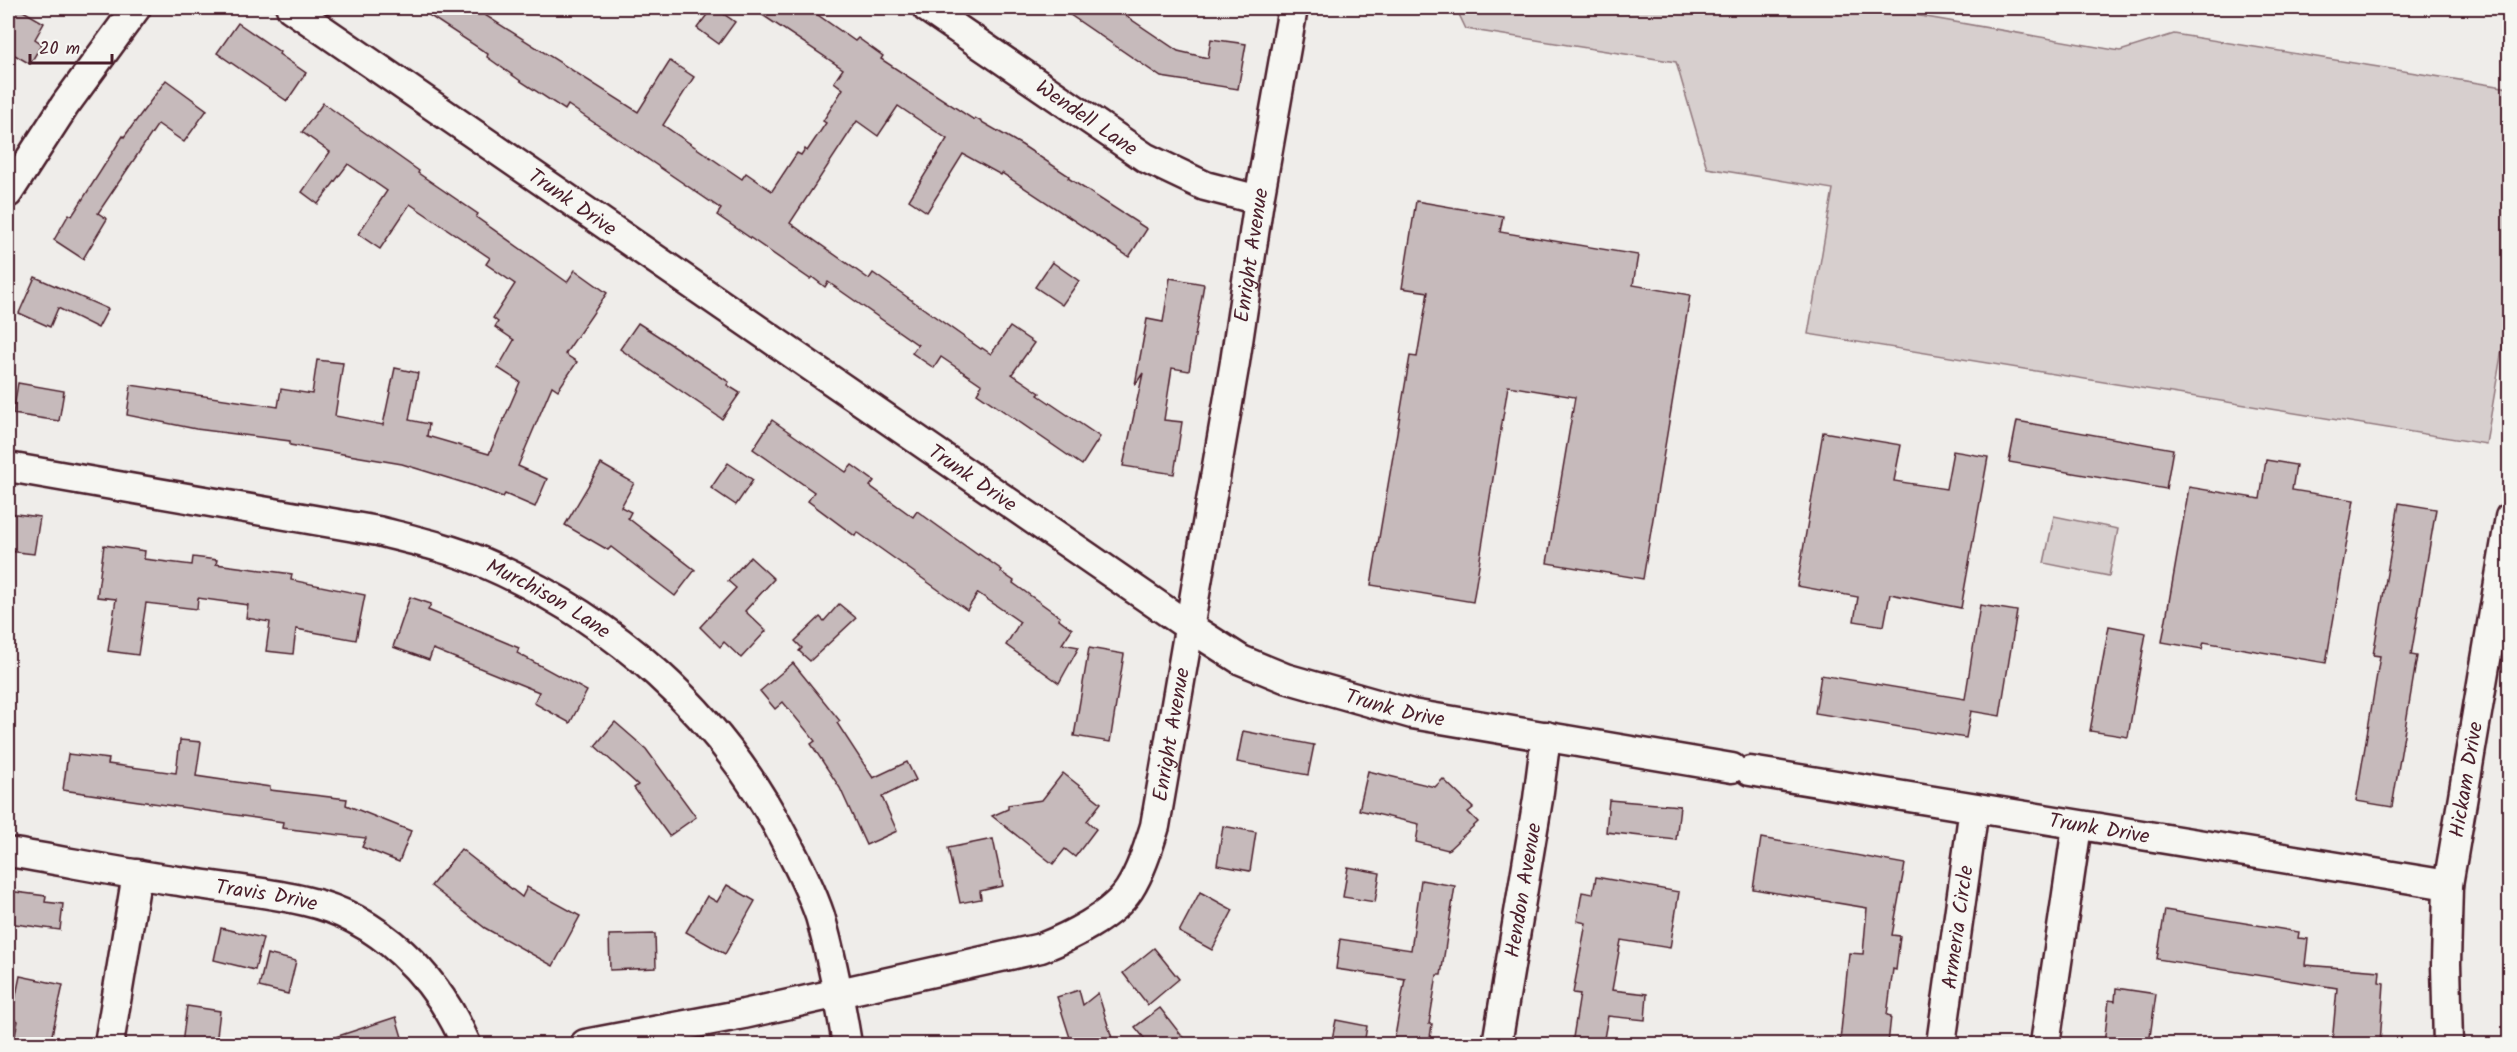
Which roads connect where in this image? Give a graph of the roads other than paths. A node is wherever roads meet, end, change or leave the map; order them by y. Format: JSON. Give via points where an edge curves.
{"nodes":[{"id":1,"x":136,"y":8,"type":"edge"},
{"id":2,"x":291,"y":8,"type":"edge"},
{"id":3,"x":927,"y":8,"type":"edge"},
{"id":4,"x":1293,"y":8,"type":"edge"},
{"id":5,"x":8,"y":193,"type":"edge"},
{"id":6,"x":1259,"y":200,"type":"junction"},
{"id":7,"x":8,"y":467,"type":"edge"},
{"id":8,"x":2510,"y":517,"type":"edge"},
{"id":9,"x":2505,"y":573,"type":"edge"},
{"id":10,"x":1188,"y":626,"type":"junction"},
{"id":11,"x":1546,"y":736,"type":"junction"},
{"id":12,"x":1974,"y":808,"type":"junction"},
{"id":13,"x":2077,"y":826,"type":"junction"},
{"id":14,"x":8,"y":852,"type":"edge"},
{"id":15,"x":136,"y":874,"type":"junction"},
{"id":16,"x":2448,"y":885,"type":"junction"},
{"id":17,"x":838,"y":991,"type":"junction"},
{"id":18,"x":110,"y":1044,"type":"edge"},
{"id":19,"x":466,"y":1044,"type":"edge"},
{"id":20,"x":585,"y":1044,"type":"edge"},
{"id":21,"x":847,"y":1044,"type":"edge"},
{"id":22,"x":1497,"y":1044,"type":"edge"},
{"id":23,"x":1941,"y":1044,"type":"edge"},
{"id":24,"x":2045,"y":1044,"type":"edge"},
{"id":25,"x":2448,"y":1044,"type":"edge"}],
"edges":[{"from":1,"to":5,"type":"street","via":[[65,105]]},
{"from":2,"to":10,"type":"street","name":"Trunk Drive"},
{"from":3,"to":6,"type":"street","name":"Wendell Lane","via":[[1146,158],[1205,186]]},
{"from":4,"to":6,"type":"street","name":"Enright Avenue"},
{"from":6,"to":10,"type":"street","name":"Enright Avenue"},
{"from":7,"to":17,"type":"street","name":"Murchison Lane","via":[[378,531],[430,544],[481,561],[531,585],[599,626],[657,671],[700,715],[763,800],[799,866],[819,914]]},
{"from":8,"to":9,"type":"street","name":"Hickam Drive"},
{"from":9,"to":16,"type":"street","name":"Hickam Drive"},
{"from":10,"to":11,"type":"street","name":"Trunk Drive","via":[[1241,660],[1286,678],[1412,714]]},
{"from":10,"to":17,"type":"street","name":"Enright Avenue","via":[[1155,826],[1128,892],[1096,921],[1041,948]]},
{"from":11,"to":12,"type":"street","name":"Trunk Drive"},
{"from":11,"to":22,"type":"street","name":"Hendon Avenue"},
{"from":12,"to":13,"type":"street","name":"Trunk Drive"},
{"from":12,"to":23,"type":"street","name":"Armeria Circle"},
{"from":13,"to":16,"type":"street","name":"Trunk Drive"},
{"from":13,"to":24,"type":"street"},
{"from":14,"to":15,"type":"street","name":"Travis Drive"},
{"from":15,"to":18,"type":"street"},
{"from":15,"to":19,"type":"street","name":"Travis Drive","via":[[297,899],[343,914],[399,949],[442,1000]]},
{"from":16,"to":25,"type":"street","name":"Hickam Drive"},
{"from":17,"to":20,"type":"street","name":"Enright Avenue","via":[[744,1014]]},
{"from":17,"to":21,"type":"street","name":"Murchison Lane"}]}
